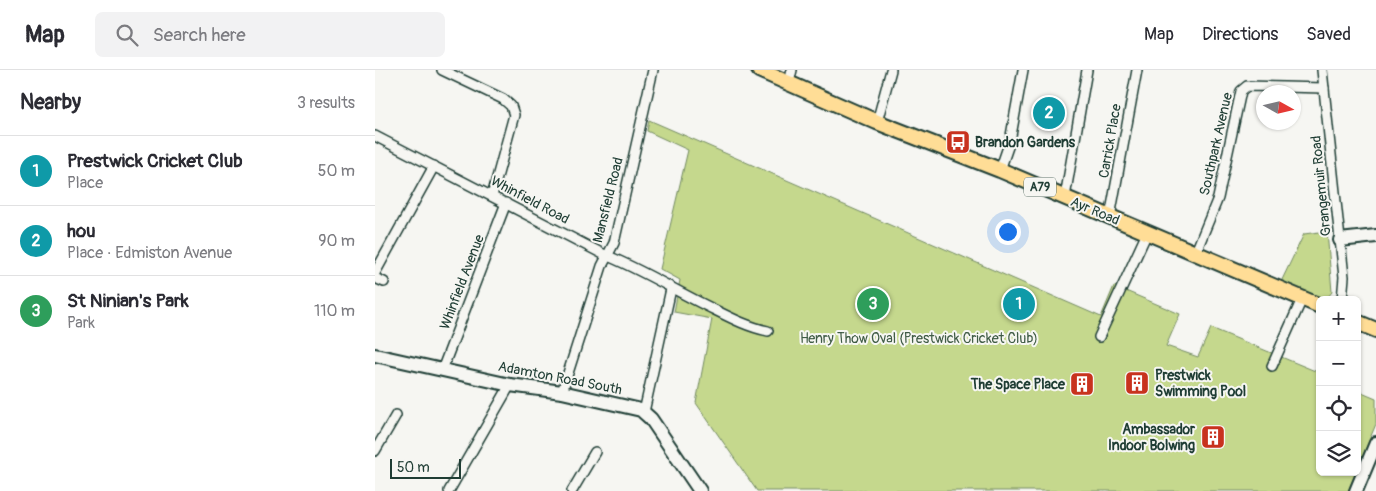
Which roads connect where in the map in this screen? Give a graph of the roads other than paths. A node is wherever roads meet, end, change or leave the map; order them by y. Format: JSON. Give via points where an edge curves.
{"nodes":[{"id":1,"x":442,"y":70,"type":"edge"},
{"id":2,"x":653,"y":70,"type":"edge"},
{"id":3,"x":759,"y":70,"type":"edge"},
{"id":4,"x":891,"y":70,"type":"edge"},
{"id":5,"x":1023,"y":70,"type":"edge"},
{"id":6,"x":1087,"y":70,"type":"edge"},
{"id":7,"x":1137,"y":70,"type":"edge"},
{"id":8,"x":1322,"y":70,"type":"edge"},
{"id":9,"x":791,"y":76,"type":"edge"},
{"id":10,"x":1324,"y":88,"type":"junction"},
{"id":11,"x":877,"y":122,"type":"junction"},
{"id":12,"x":375,"y":136,"type":"edge"},
{"id":13,"x":434,"y":166,"type":"junction"},
{"id":14,"x":1000,"y":170,"type":"junction"},
{"id":15,"x":492,"y":196,"type":"junction"},
{"id":16,"x":1065,"y":198,"type":"junction"},
{"id":17,"x":507,"y":203,"type":"junction"},
{"id":18,"x":1110,"y":217,"type":"junction"},
{"id":19,"x":1147,"y":233,"type":"junction"},
{"id":20,"x":1376,"y":236,"type":"edge"},
{"id":21,"x":1341,"y":240,"type":"junction"},
{"id":22,"x":1195,"y":254,"type":"junction"},
{"id":23,"x":607,"y":256,"type":"junction"},
{"id":24,"x":375,"y":273,"type":"edge"},
{"id":25,"x":671,"y":289,"type":"junction"},
{"id":26,"x":1342,"y":296,"type":"edge"},
{"id":27,"x":1302,"y":299,"type":"junction"},
{"id":28,"x":1316,"y":304,"type":"edge"},
{"id":29,"x":1361,"y":324,"type":"edge"},
{"id":30,"x":1376,"y":330,"type":"edge"},
{"id":31,"x":768,"y":331,"type":"dead end"},
{"id":32,"x":1099,"y":337,"type":"dead end"},
{"id":33,"x":375,"y":355,"type":"edge"},
{"id":34,"x":1272,"y":366,"type":"dead end"},
{"id":35,"x":442,"y":370,"type":"junction"},
{"id":36,"x":510,"y":385,"type":"junction"},
{"id":37,"x":562,"y":392,"type":"junction"},
{"id":38,"x":644,"y":412,"type":"junction"},
{"id":39,"x":395,"y":415,"type":"dead end"},
{"id":40,"x":1376,"y":443,"type":"edge"},
{"id":41,"x":375,"y":451,"type":"edge"},
{"id":42,"x":595,"y":452,"type":"dead end"},
{"id":43,"x":449,"y":491,"type":"edge"},
{"id":44,"x":572,"y":491,"type":"edge"},
{"id":45,"x":700,"y":491,"type":"edge"},
{"id":46,"x":1356,"y":491,"type":"edge"}],
"edges":[{"from":1,"to":15,"type":"street","via":[[503,99],[511,106],[514,115]]},
{"from":2,"to":23,"type":"street","name":"Mansfield Road","via":[[614,243]]},
{"from":3,"to":9,"type":"main road","name":"Ayr Road","number":"A79"},
{"from":4,"to":11,"type":"street"},
{"from":5,"to":14,"type":"street","via":[[1010,141]]},
{"from":6,"to":16,"type":"street"},
{"from":7,"to":18,"type":"street","name":"Carrick Place"},
{"from":8,"to":10,"type":"street","name":"Grangemuir Road"},
{"from":9,"to":11,"type":"main road","name":"Ayr Road","number":"A79"},
{"from":10,"to":21,"type":"street","name":"Grangemuir Road"},
{"from":10,"to":22,"type":"street","name":"Southpark Avenue","via":[[1247,86],[1241,91],[1218,198]]},
{"from":11,"to":14,"type":"main road","name":"Ayr Road","number":"A79"},
{"from":12,"to":13,"type":"street","name":"Whinfield Road"},
{"from":13,"to":15,"type":"street","name":"Whinfield Road"},
{"from":13,"to":24,"type":"street"},
{"from":14,"to":16,"type":"main road","name":"Ayr Road","number":"A79"},
{"from":15,"to":17,"type":"street","name":"Whinfield Road"},
{"from":16,"to":18,"type":"main road","name":"Ayr Road","number":"A79"},
{"from":17,"to":23,"type":"street","name":"Whinfield Road"},
{"from":17,"to":35,"type":"street","name":"Whinfield Avenue"},
{"from":18,"to":19,"type":"main road","name":"Ayr Road","number":"A79"},
{"from":19,"to":22,"type":"main road","name":"Ayr Road","number":"A79"},
{"from":19,"to":32,"type":"street"},
{"from":20,"to":21,"type":"street"},
{"from":21,"to":26,"type":"street","name":"Grangemuir Road"},
{"from":22,"to":27,"type":"main road","name":"Ayr Road","number":"A79"},
{"from":23,"to":25,"type":"street","name":"Whinfield Road","via":[[615,257]]},
{"from":23,"to":37,"type":"street","name":"Mansfield Road"},
{"from":25,"to":31,"type":"street","name":"Whinfield Road","via":[[751,328]]},
{"from":25,"to":38,"type":"street"},
{"from":27,"to":28,"type":"main road","name":"Ayr Road","number":"A79"},
{"from":27,"to":34,"type":"street"},
{"from":29,"to":30,"type":"main road"},
{"from":33,"to":35,"type":"street","name":"Adamton Road South"},
{"from":35,"to":36,"type":"street","name":"Adamton Road South"},
{"from":36,"to":37,"type":"street","name":"Adamton Road South"},
{"from":36,"to":43,"type":"street"},
{"from":37,"to":38,"type":"street","name":"Adamton Road South"},
{"from":38,"to":45,"type":"street"},
{"from":39,"to":41,"type":"street"},
{"from":40,"to":46,"type":"street"},
{"from":42,"to":44,"type":"street"}]}
